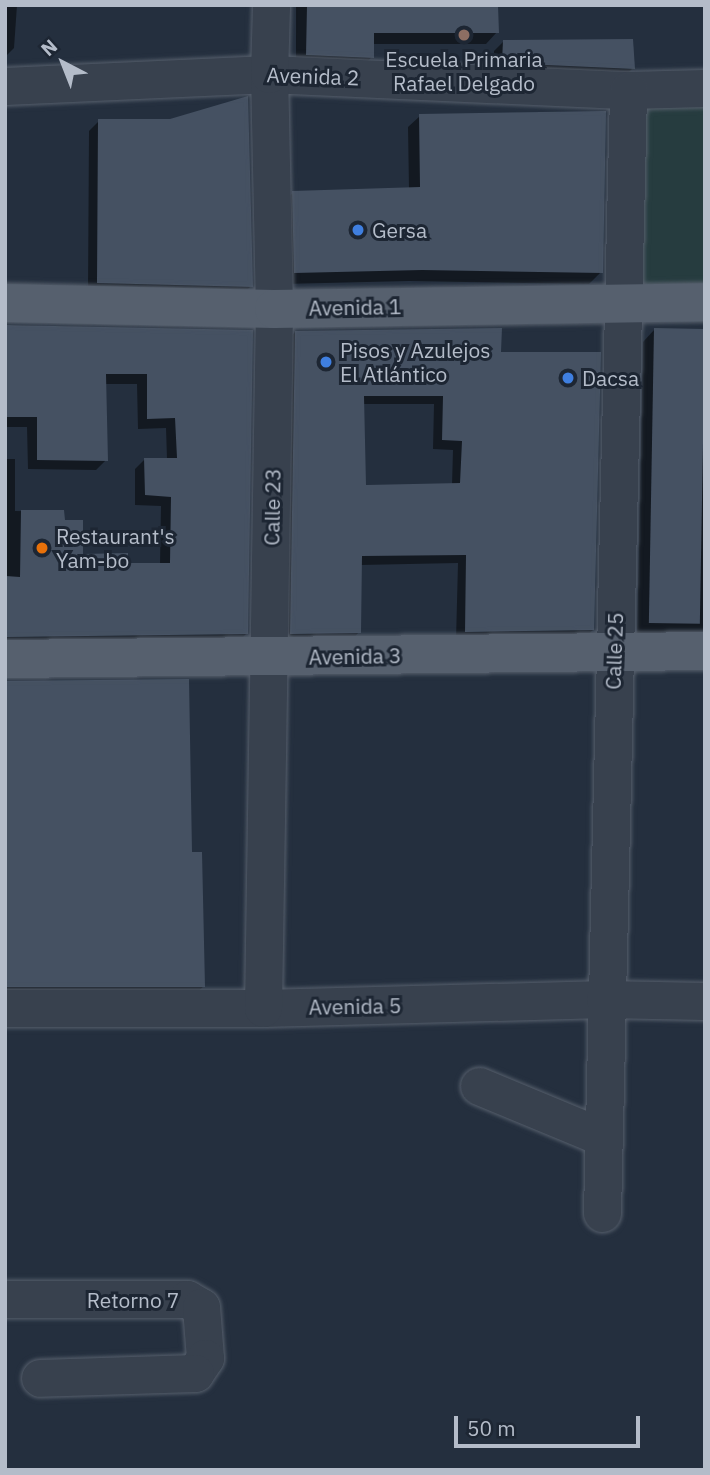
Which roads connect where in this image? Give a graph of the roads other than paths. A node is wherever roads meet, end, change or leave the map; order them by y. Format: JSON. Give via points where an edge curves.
{"nodes":[{"id":1,"x":271,"y":5,"type":"edge"},
{"id":2,"x":269,"y":74,"type":"junction"},
{"id":3,"x":5,"y":86,"type":"edge"},
{"id":4,"x":705,"y":88,"type":"edge"},
{"id":5,"x":628,"y":90,"type":"junction"},
{"id":6,"x":621,"y":301,"type":"junction"},
{"id":7,"x":705,"y":302,"type":"edge"},
{"id":8,"x":5,"y":303,"type":"edge"},
{"id":9,"x":274,"y":309,"type":"junction"},
{"id":10,"x":614,"y":651,"type":"junction"},
{"id":11,"x":705,"y":651,"type":"edge"},
{"id":12,"x":270,"y":658,"type":"junction"},
{"id":13,"x":5,"y":659,"type":"edge"},
{"id":14,"x":605,"y":999,"type":"junction"},
{"id":15,"x":705,"y":1001,"type":"edge"},
{"id":16,"x":5,"y":1008,"type":"edge"},
{"id":17,"x":263,"y":1008,"type":"junction"},
{"id":18,"x":479,"y":1086,"type":"dead end"},
{"id":19,"x":602,"y":1137,"type":"junction"},
{"id":20,"x":602,"y":1213,"type":"dead end"},
{"id":21,"x":5,"y":1299,"type":"edge"},
{"id":22,"x":40,"y":1378,"type":"dead end"}],
"edges":[{"from":1,"to":2,"type":"street","name":"Calle 23"},
{"from":2,"to":3,"type":"street","name":"Avenida 2"},
{"from":2,"to":5,"type":"street","name":"Avenida 2"},
{"from":2,"to":9,"type":"street","name":"Calle 23"},
{"from":4,"to":5,"type":"street","name":"Avenida 2"},
{"from":5,"to":6,"type":"street","name":"Calle 25"},
{"from":6,"to":7,"type":"main road","name":"Avenida 1"},
{"from":6,"to":9,"type":"main road","name":"Avenida 1"},
{"from":6,"to":10,"type":"street","name":"Calle 25"},
{"from":8,"to":9,"type":"main road","name":"Avenida 1"},
{"from":9,"to":12,"type":"street","name":"Calle 23"},
{"from":10,"to":11,"type":"main road","name":"Avenida 3"},
{"from":10,"to":12,"type":"main road","name":"Avenida 3"},
{"from":10,"to":14,"type":"street","name":"Calle 25"},
{"from":12,"to":13,"type":"main road","name":"Avenida 3"},
{"from":12,"to":17,"type":"street","name":"Calle 23"},
{"from":14,"to":15,"type":"street","name":"Avenida 5"},
{"from":14,"to":17,"type":"street","name":"Avenida 5"},
{"from":14,"to":19,"type":"street","name":"Calle 25"},
{"from":16,"to":17,"type":"street","name":"Avenida 5"},
{"from":18,"to":19,"type":"street"},
{"from":19,"to":20,"type":"street","name":"Calle 25"},
{"from":21,"to":22,"type":"street","name":"Retorno 7","via":[[187,1299],[201,1307],[205,1359],[195,1373]]}]}
